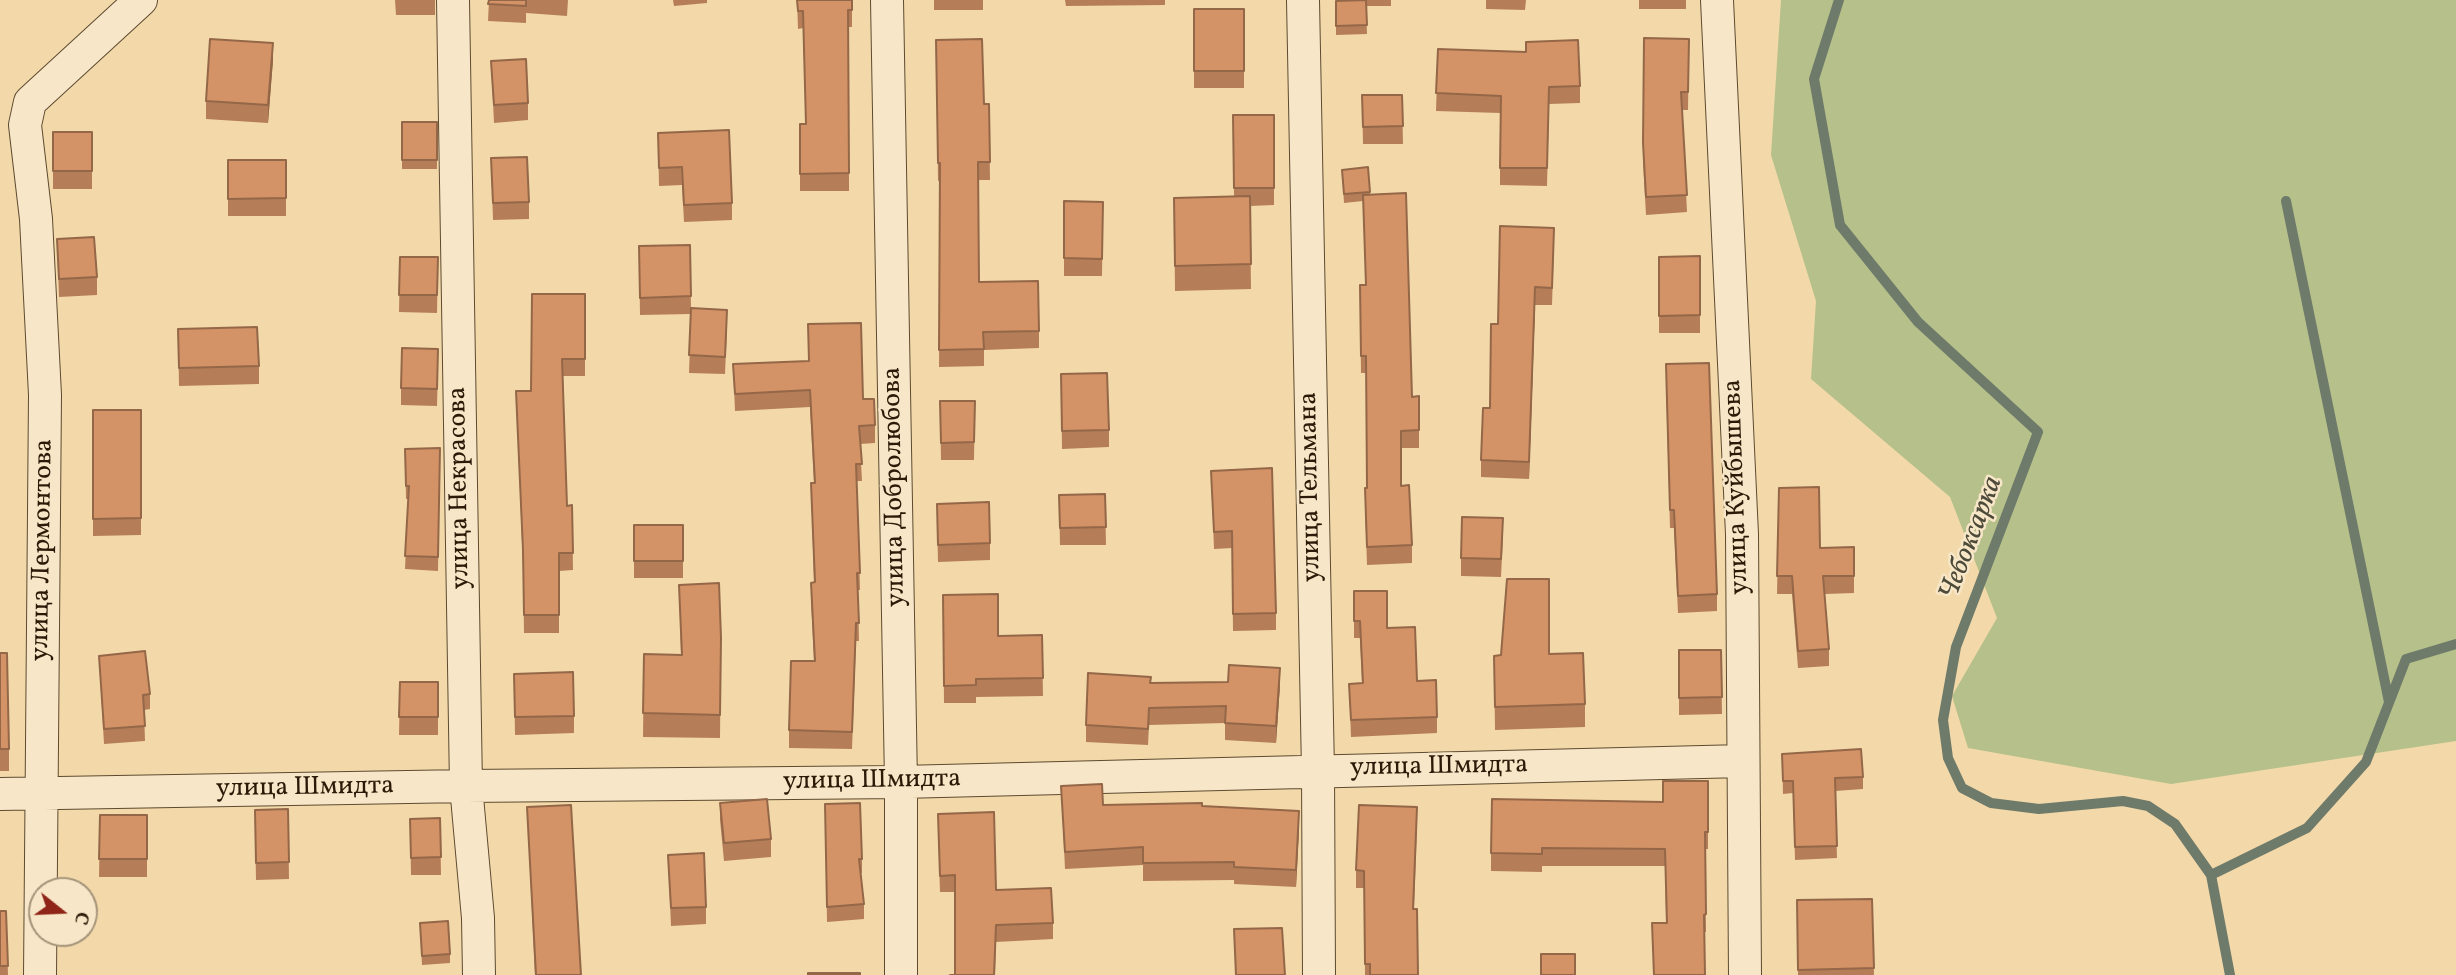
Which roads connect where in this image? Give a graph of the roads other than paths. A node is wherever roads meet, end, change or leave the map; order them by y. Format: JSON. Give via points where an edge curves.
{"nodes":[{"id":1,"x":141,"y":0,"type":"edge"},
{"id":2,"x":453,"y":0,"type":"edge"},
{"id":3,"x":887,"y":0,"type":"edge"},
{"id":4,"x":1303,"y":0,"type":"edge"},
{"id":5,"x":1717,"y":0,"type":"edge"},
{"id":6,"x":1743,"y":761,"type":"junction"},
{"id":7,"x":1318,"y":771,"type":"junction"},
{"id":8,"x":901,"y":782,"type":"junction"},
{"id":9,"x":466,"y":786,"type":"junction"},
{"id":10,"x":41,"y":793,"type":"junction"},
{"id":11,"x":0,"y":794,"type":"edge"},
{"id":12,"x":40,"y":975,"type":"edge"},
{"id":13,"x":479,"y":975,"type":"edge"},
{"id":14,"x":901,"y":975,"type":"edge"},
{"id":15,"x":1319,"y":975,"type":"edge"},
{"id":16,"x":1745,"y":975,"type":"edge"}],
"edges":[{"from":1,"to":10,"type":"street","name":"улица Лермонтова","via":[[30,102],[25,125],[36,219],[45,395]]},
{"from":2,"to":9,"type":"street","name":"улица Некрасова"},
{"from":3,"to":8,"type":"street","name":"улица Добролюбова"},
{"from":4,"to":7,"type":"street","name":"улица Тельмана"},
{"from":5,"to":6,"type":"street","name":"улица Куйбышева","via":[[1742,534]]},
{"from":6,"to":7,"type":"street","name":"улица Шмидта"},
{"from":6,"to":16,"type":"street","name":"улица Куйбышева"},
{"from":7,"to":8,"type":"street","name":"улица Шмидта"},
{"from":7,"to":15,"type":"street","name":"улица Тельмана"},
{"from":8,"to":9,"type":"street","name":"улица Шмидта"},
{"from":8,"to":14,"type":"street","name":"улица Добролюбова"},
{"from":9,"to":10,"type":"street","name":"улица Шмидта"},
{"from":9,"to":13,"type":"street","name":"улица Некрасова"},
{"from":10,"to":11,"type":"street","name":"улица Шмидта"},
{"from":10,"to":12,"type":"street","name":"улица Лермонтова"}]}
